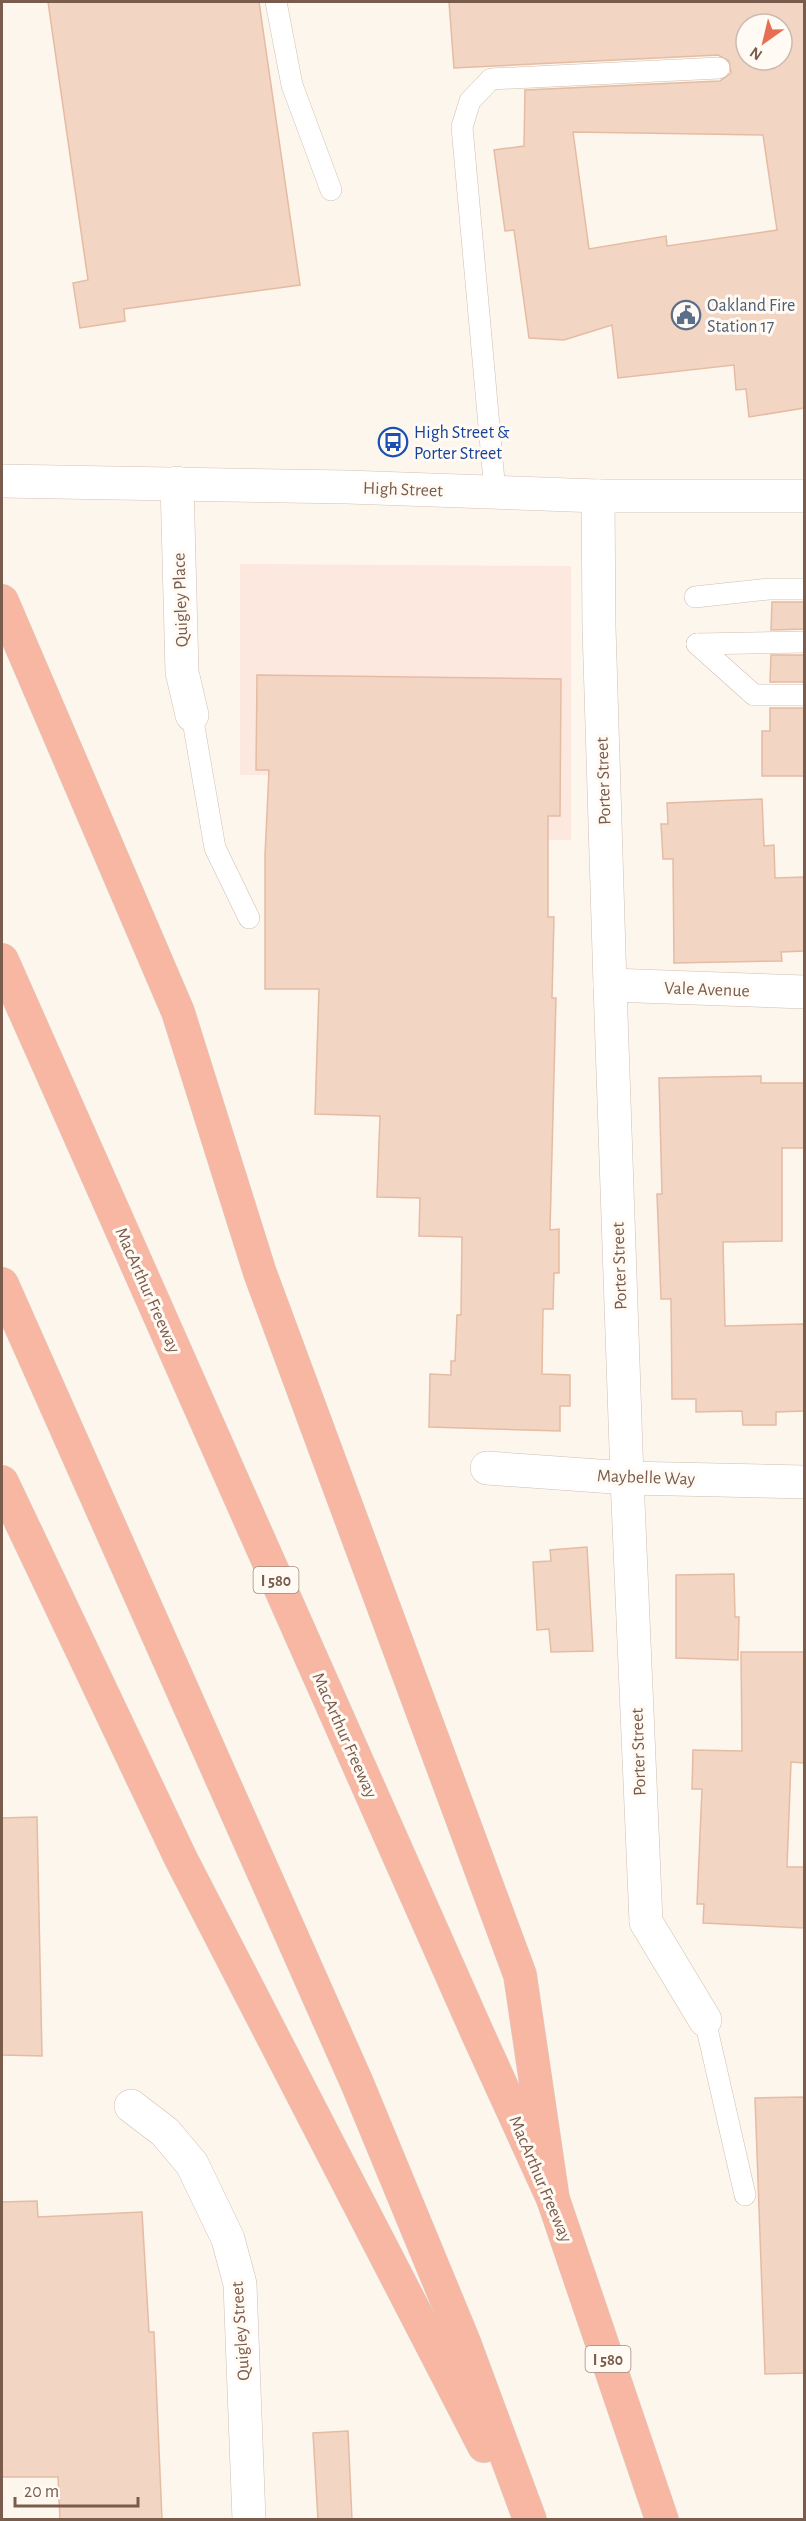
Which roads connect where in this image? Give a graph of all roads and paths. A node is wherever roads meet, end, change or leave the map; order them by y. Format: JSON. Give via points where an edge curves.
{"nodes":[{"id":1,"x":276,"y":2,"type":"edge"},
{"id":2,"x":719,"y":68,"type":"dead end"},
{"id":3,"x":332,"y":189,"type":"dead end"},
{"id":4,"x":2,"y":481,"type":"edge"},
{"id":5,"x":177,"y":483,"type":"junction"},
{"id":6,"x":495,"y":492,"type":"junction"},
{"id":7,"x":598,"y":496,"type":"junction"},
{"id":8,"x":804,"y":496,"type":"edge"},
{"id":9,"x":804,"y":589,"type":"edge"},
{"id":10,"x":695,"y":597,"type":"dead end"},
{"id":11,"x":2,"y":601,"type":"edge"},
{"id":12,"x":804,"y":642,"type":"edge"},
{"id":13,"x":804,"y":695,"type":"edge"},
{"id":14,"x":192,"y":715,"type":"joint"},
{"id":15,"x":249,"y":918,"type":"dead end"},
{"id":16,"x":2,"y":960,"type":"edge"},
{"id":17,"x":610,"y":985,"type":"junction"},
{"id":18,"x":804,"y":992,"type":"edge"},
{"id":19,"x":2,"y":1284,"type":"edge"},
{"id":20,"x":487,"y":1468,"type":"dead end"},
{"id":21,"x":627,"y":1478,"type":"junction"},
{"id":22,"x":2,"y":1482,"type":"edge"},
{"id":23,"x":804,"y":1482,"type":"edge"},
{"id":24,"x":705,"y":2020,"type":"joint"},
{"id":25,"x":131,"y":2106,"type":"dead end"},
{"id":26,"x":745,"y":2194,"type":"dead end"},
{"id":27,"x":553,"y":2199,"type":"junction"},
{"id":28,"x":249,"y":2520,"type":"edge"},
{"id":29,"x":522,"y":2520,"type":"edge"},
{"id":30,"x":530,"y":2520,"type":"edge"},
{"id":31,"x":662,"y":2520,"type":"edge"}],
"edges":[{"from":1,"to":3,"type":"lane","via":[[292,85]]},
{"from":2,"to":6,"type":"lane","via":[[491,79],[470,100],[462,127]]},
{"from":4,"to":5,"type":"street","name":"High Street"},
{"from":5,"to":6,"type":"street","name":"High Street"},
{"from":5,"to":14,"type":"street","name":"Quigley Place","via":[[182,672]]},
{"from":6,"to":7,"type":"street","name":"High Street"},
{"from":7,"to":8,"type":"street","name":"High Street"},
{"from":7,"to":17,"type":"street","name":"Porter Street","via":[[598,627]]},
{"from":9,"to":10,"type":"lane"},
{"from":11,"to":27,"type":"highway","via":[[178,1012],[260,1273],[520,1975]]},
{"from":12,"to":13,"type":"lane","via":[[697,644],[754,695]]},
{"from":14,"to":15,"type":"lane","via":[[215,848]]},
{"from":16,"to":27,"type":"highway","name":"MacArthur Freeway","number":"I 580"},
{"from":17,"to":18,"type":"street","name":"Vale Avenue"},
{"from":17,"to":21,"type":"street","name":"Porter Street"},
{"from":19,"to":30,"type":"highway","via":[[357,2083],[464,2342]]},
{"from":20,"to":21,"type":"street","name":"Maybelle Way"},
{"from":21,"to":23,"type":"street","name":"Maybelle Way"},
{"from":21,"to":24,"type":"street","name":"Porter Street","via":[[646,1922]]},
{"from":22,"to":29,"type":"highway","via":[[181,1859]]},
{"from":24,"to":26,"type":"lane"},
{"from":25,"to":28,"type":"street","name":"Quigley Street","via":[[165,2132],[192,2164],[228,2239],[240,2284]]},
{"from":27,"to":31,"type":"highway","name":"MacArthur Freeway","number":"I 580"}]}
